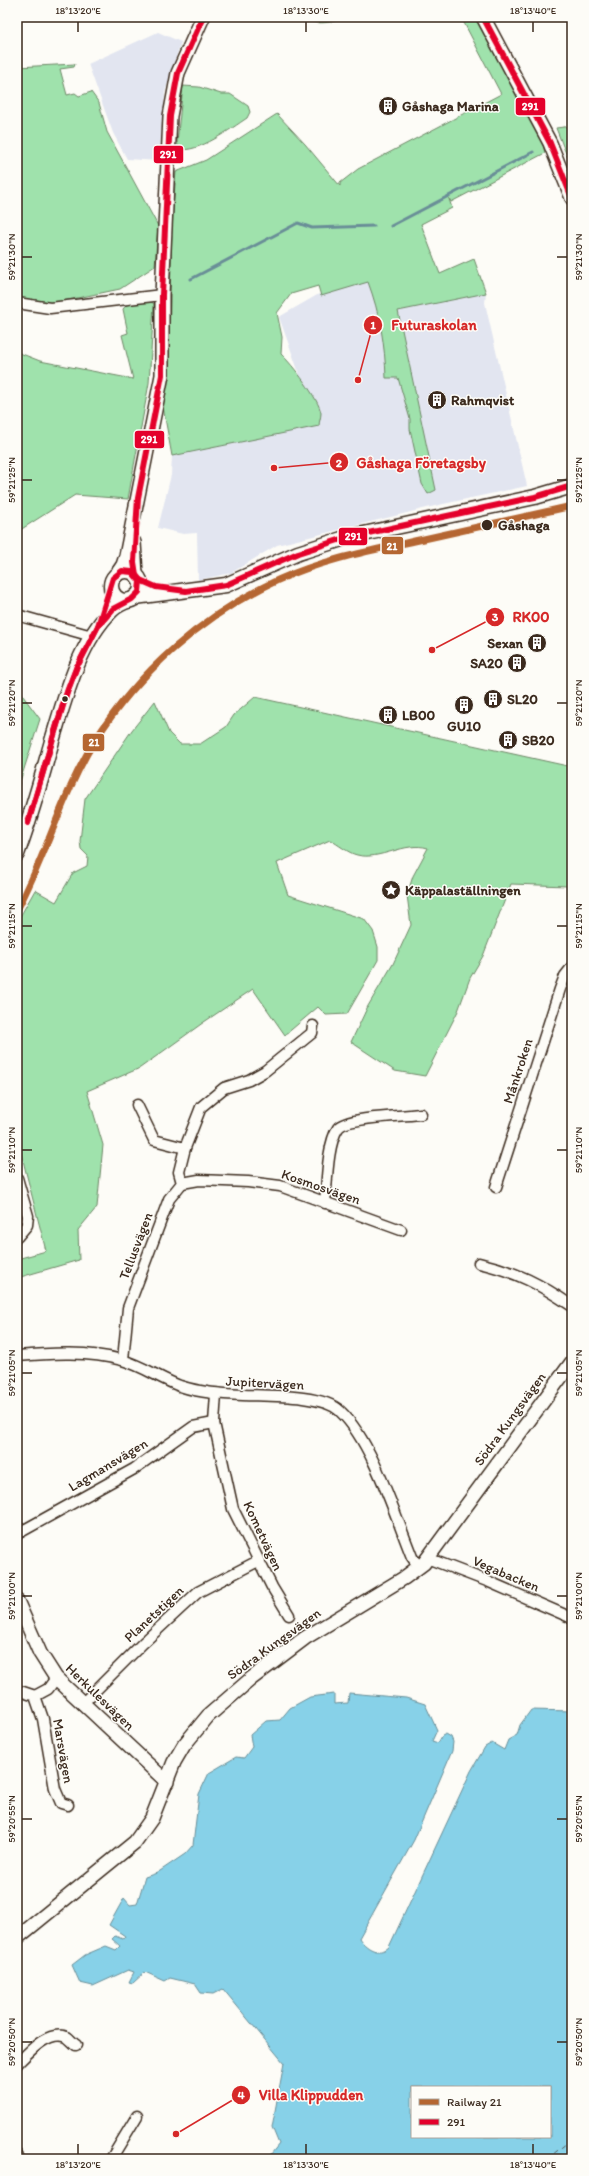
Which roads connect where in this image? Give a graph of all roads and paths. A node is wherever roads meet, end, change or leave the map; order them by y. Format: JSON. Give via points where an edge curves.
{"nodes":[{"id":1,"x":203,"y":17,"type":"edge"},
{"id":2,"x":483,"y":17,"type":"edge"},
{"id":3,"x":572,"y":198,"type":"edge"},
{"id":4,"x":162,"y":295,"type":"junction"},
{"id":5,"x":17,"y":304,"type":"edge"},
{"id":6,"x":572,"y":486,"type":"edge"},
{"id":7,"x":138,"y":498,"type":"junction"},
{"id":8,"x":138,"y":578,"type":"junction"},
{"id":9,"x":113,"y":582,"type":"junction"},
{"id":10,"x":186,"y":592,"type":"junction"},
{"id":11,"x":133,"y":599,"type":"junction"},
{"id":12,"x":17,"y":615,"type":"edge"},
{"id":13,"x":95,"y":632,"type":"junction"},
{"id":14,"x":17,"y":854,"type":"edge"},
{"id":15,"x":572,"y":967,"type":"edge"},
{"id":16,"x":312,"y":1026,"type":"dead end"},
{"id":17,"x":137,"y":1106,"type":"dead end"},
{"id":18,"x":421,"y":1114,"type":"dead end"},
{"id":19,"x":185,"y":1148,"type":"junction"},
{"id":20,"x":17,"y":1178,"type":"edge"},
{"id":21,"x":182,"y":1183,"type":"junction"},
{"id":22,"x":496,"y":1187,"type":"dead end"},
{"id":23,"x":325,"y":1203,"type":"junction"},
{"id":24,"x":401,"y":1230,"type":"dead end"},
{"id":25,"x":17,"y":1237,"type":"edge"},
{"id":26,"x":479,"y":1264,"type":"dead end"},
{"id":27,"x":572,"y":1306,"type":"edge"},
{"id":28,"x":17,"y":1356,"type":"edge"},
{"id":29,"x":122,"y":1360,"type":"junction"},
{"id":30,"x":572,"y":1362,"type":"edge"},
{"id":31,"x":216,"y":1394,"type":"junction"},
{"id":32,"x":214,"y":1423,"type":"junction"},
{"id":33,"x":17,"y":1534,"type":"edge"},
{"id":34,"x":258,"y":1561,"type":"junction"},
{"id":35,"x":423,"y":1562,"type":"junction"},
{"id":36,"x":17,"y":1601,"type":"edge"},
{"id":37,"x":289,"y":1615,"type":"dead end"},
{"id":38,"x":572,"y":1618,"type":"edge"},
{"id":39,"x":56,"y":1678,"type":"junction"},
{"id":40,"x":17,"y":1690,"type":"edge"},
{"id":41,"x":35,"y":1696,"type":"junction"},
{"id":42,"x":82,"y":1704,"type":"junction"},
{"id":43,"x":167,"y":1782,"type":"junction"},
{"id":44,"x":68,"y":1805,"type":"dead end"},
{"id":45,"x":17,"y":1938,"type":"edge"},
{"id":46,"x":76,"y":2045,"type":"dead end"},
{"id":47,"x":17,"y":2064,"type":"edge"},
{"id":48,"x":137,"y":2116,"type":"dead end"},
{"id":49,"x":17,"y":2155,"type":"edge"},
{"id":50,"x":19,"y":2159,"type":"edge"},
{"id":51,"x":111,"y":2159,"type":"edge"}],
"edges":[{"from":1,"to":4,"type":"street","via":[[178,73],[170,116]]},
{"from":2,"to":3,"type":"street","via":[[550,143]]},
{"from":4,"to":5,"type":"street","via":[[50,308]]},
{"from":4,"to":7,"type":"street","via":[[162,375]]},
{"from":6,"to":10,"type":"main road","via":[[535,497],[345,538],[298,553],[226,585]]},
{"from":7,"to":8,"type":"street","via":[[134,541]]},
{"from":7,"to":9,"type":"street","via":[[124,561]]},
{"from":8,"to":9,"type":"main road","via":[[126,571]]},
{"from":8,"to":10,"type":"main road","via":[[156,587]]},
{"from":8,"to":11,"type":"main road","via":[[141,589]]},
{"from":9,"to":11,"type":"main road","via":[[118,598]]},
{"from":9,"to":13,"type":"main road"},
{"from":10,"to":11,"type":"main road"},
{"from":11,"to":13,"type":"main road","via":[[112,610]]},
{"from":12,"to":13,"type":"street"},
{"from":13,"to":14,"type":"main road","via":[[68,689]]},
{"from":15,"to":22,"type":"street","name":"Månkroken","via":[[560,989]]},
{"from":16,"to":19,"type":"street","via":[[312,1033],[265,1071],[249,1080],[224,1088],[212,1096],[201,1107]]},
{"from":17,"to":19,"type":"street","via":[[154,1140]]},
{"from":18,"to":23,"type":"street","via":[[350,1122],[339,1127],[333,1140]]},
{"from":19,"to":21,"type":"street","via":[[179,1172]]},
{"from":20,"to":25,"type":"street","via":[[28,1216],[27,1225]]},
{"from":21,"to":23,"type":"street","name":"Kosmosvägen","via":[[248,1182],[280,1186]]},
{"from":21,"to":29,"type":"street","name":"Tellusvägen","via":[[169,1199],[128,1308]]},
{"from":23,"to":24,"type":"street","name":"Kosmosvägen"},
{"from":26,"to":27,"type":"street","via":[[509,1270],[525,1277]]},
{"from":28,"to":29,"type":"street","name":"Jupitervägen","via":[[52,1353],[94,1355]]},
{"from":29,"to":31,"type":"street","name":"Jupitervägen","via":[[181,1386]]},
{"from":30,"to":35,"type":"street","name":"Södra Kungsvägen"},
{"from":31,"to":32,"type":"street","name":"Kometvägen"},
{"from":31,"to":35,"type":"street","name":"Jupitervägen","via":[[298,1397],[317,1400],[339,1409],[355,1428],[367,1450],[412,1557]]},
{"from":32,"to":33,"type":"street","name":"Lagmansvägen","via":[[193,1427],[134,1469]]},
{"from":32,"to":34,"type":"street","name":"Kometvägen","via":[[233,1510]]},
{"from":34,"to":37,"type":"street","name":"Kometvägen"},
{"from":34,"to":42,"type":"street","name":"Planetstigen","via":[[198,1592]]},
{"from":35,"to":38,"type":"street","name":"Vegabacken","via":[[487,1581]]},
{"from":35,"to":43,"type":"street","name":"Södra Kungsvägen","via":[[404,1578],[305,1638],[208,1716],[184,1745]]},
{"from":36,"to":39,"type":"street","name":"Herkulesvägen","via":[[40,1653]]},
{"from":39,"to":41,"type":"street","via":[[48,1689]]},
{"from":39,"to":42,"type":"street","name":"Herkulesvägen"},
{"from":40,"to":41,"type":"street"},
{"from":41,"to":44,"type":"street","name":"Marsvägen","via":[[43,1719],[55,1789],[60,1803]]},
{"from":42,"to":43,"type":"street","name":"Herkulesvägen"},
{"from":43,"to":45,"type":"street","name":"Södra Kungsvägen","via":[[152,1818],[135,1842]]},
{"from":46,"to":47,"type":"street","via":[[67,2037],[49,2037]]},
{"from":48,"to":51,"type":"street"},
{"from":49,"to":50,"type":"street"}]}
